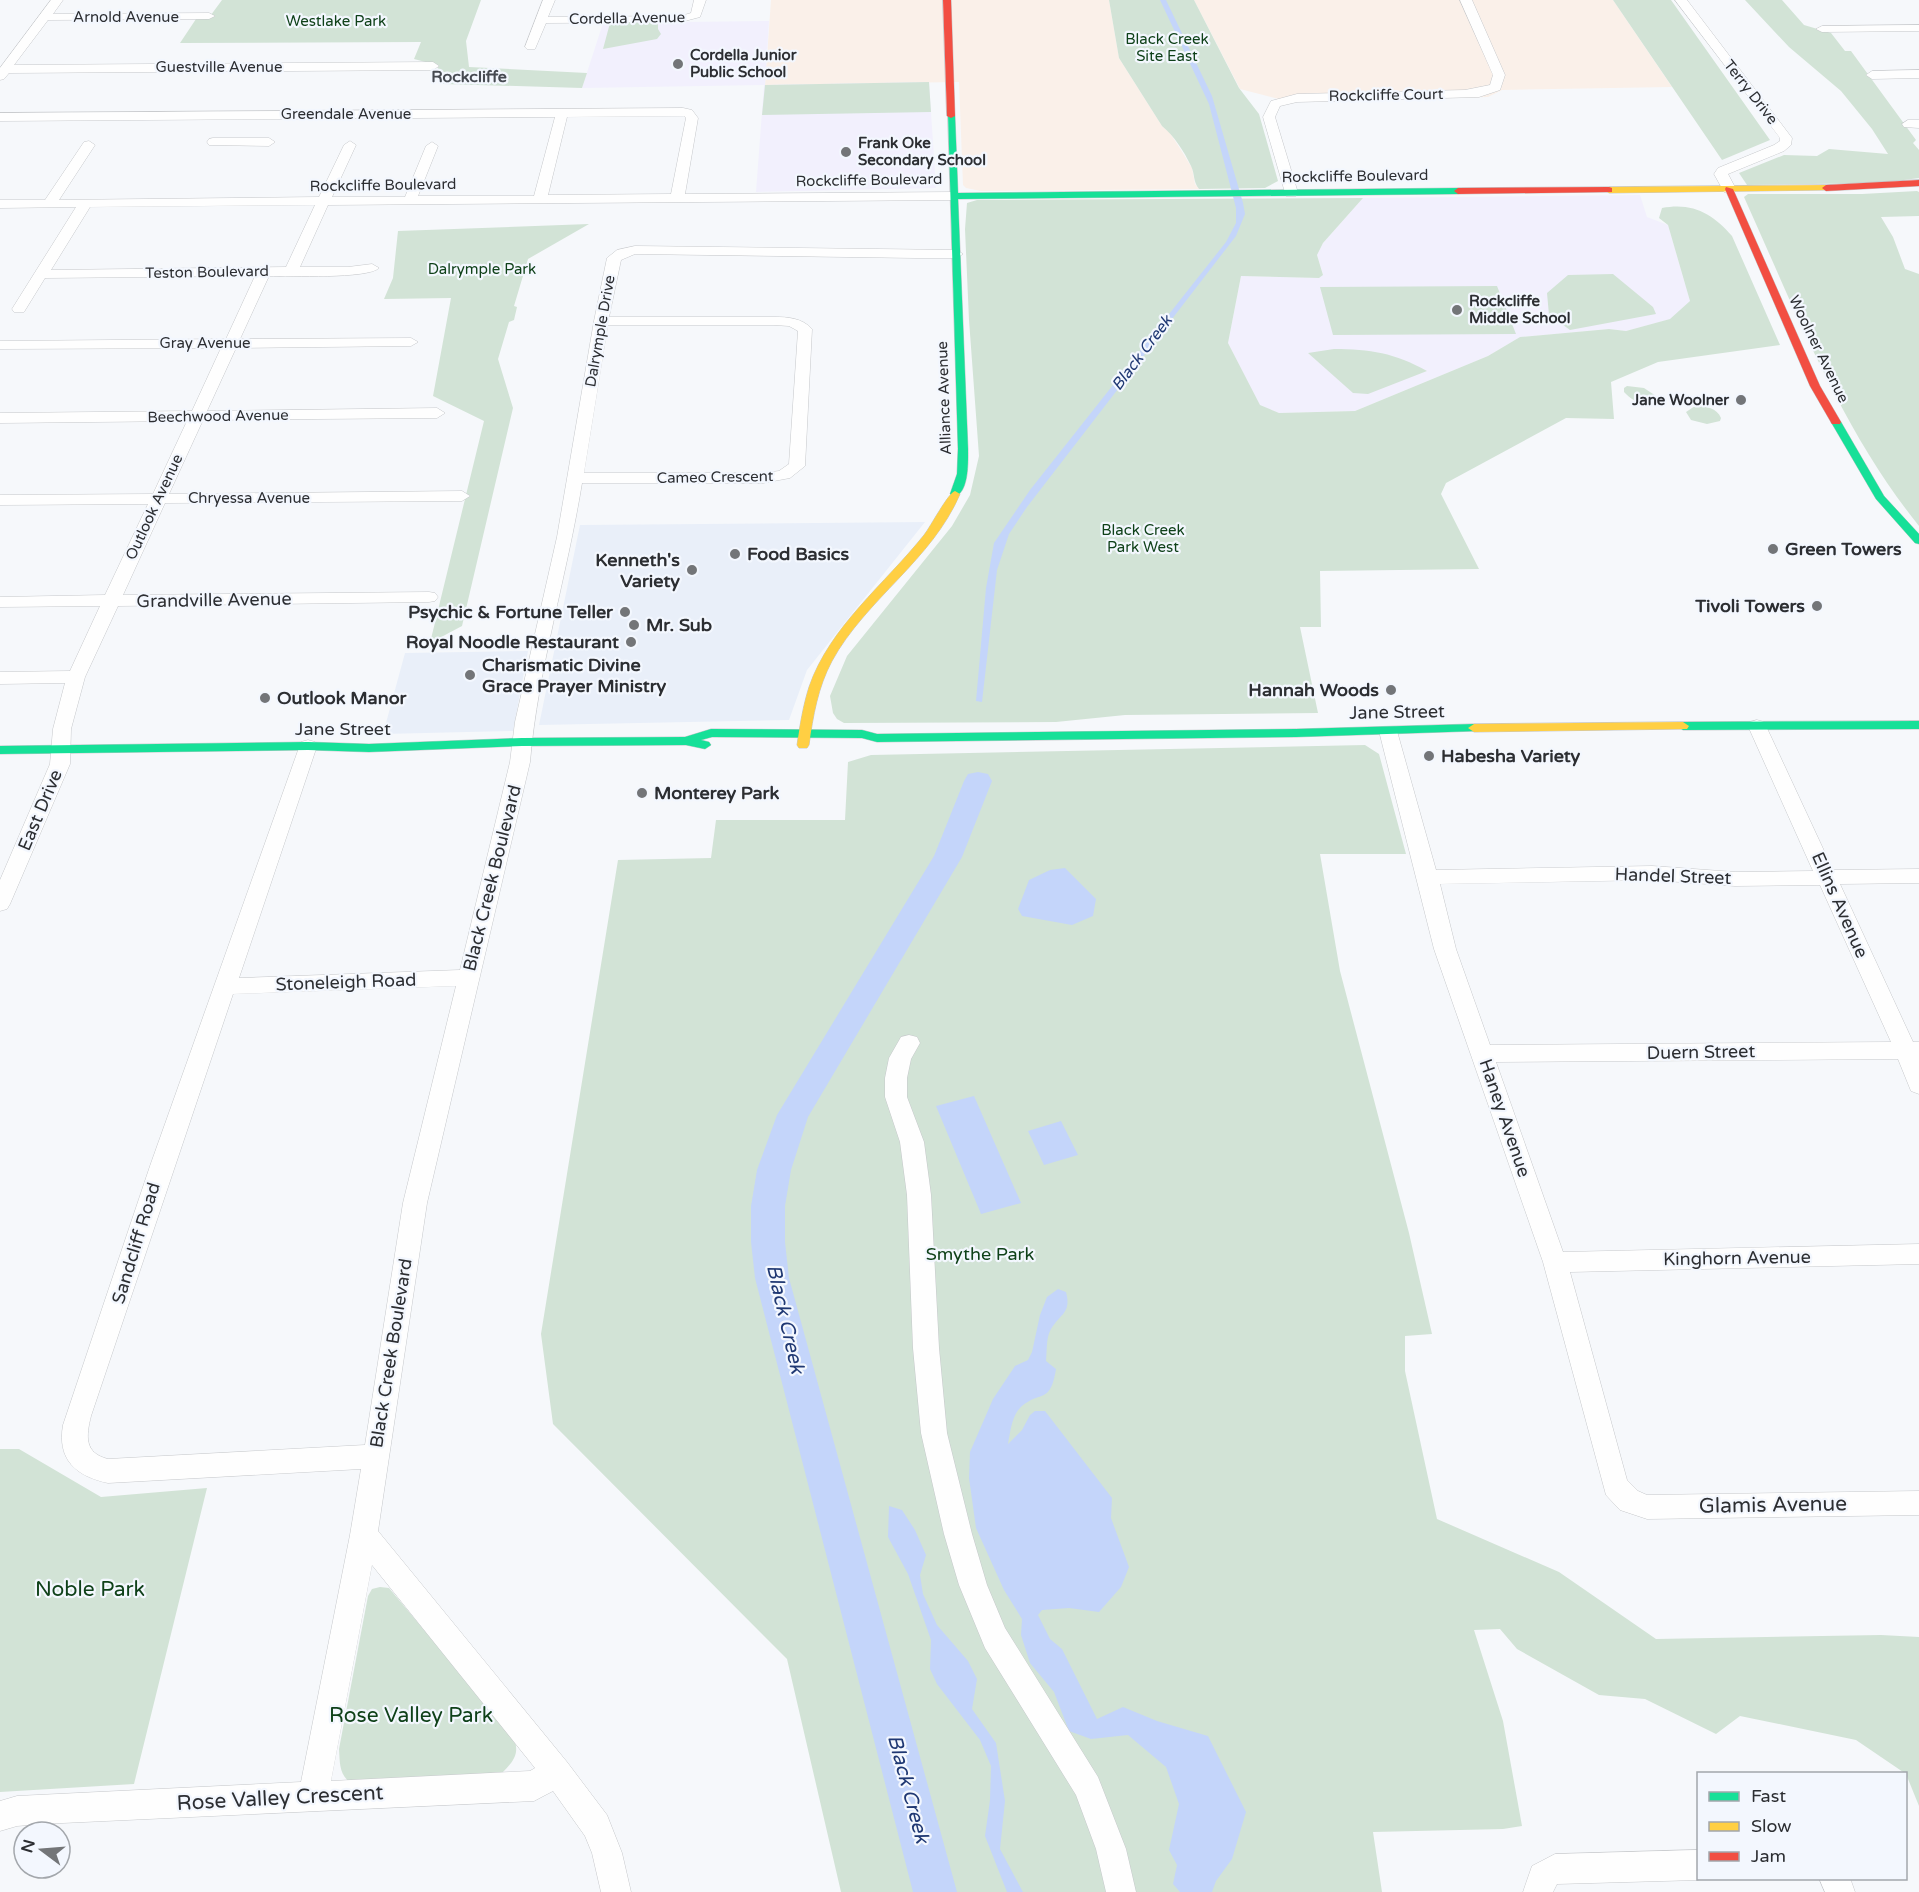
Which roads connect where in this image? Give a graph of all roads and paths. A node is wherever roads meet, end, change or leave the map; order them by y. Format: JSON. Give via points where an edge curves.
{"nodes":[{"id":1,"x":57,"y":0,"type":"edge"},
{"id":2,"x":549,"y":0,"type":"edge"},
{"id":3,"x":700,"y":0,"type":"edge"},
{"id":4,"x":947,"y":0,"type":"edge"},
{"id":5,"x":1466,"y":0,"type":"edge"},
{"id":6,"x":1681,"y":0,"type":"edge"},
{"id":7,"x":209,"y":16,"type":"dead end"},
{"id":8,"x":44,"y":17,"type":"junction"},
{"id":9,"x":542,"y":20,"type":"junction"},
{"id":10,"x":1919,"y":28,"type":"edge"},
{"id":11,"x":1822,"y":29,"type":"dead end"},
{"id":12,"x":531,"y":47,"type":"dead end"},
{"id":13,"x":0,"y":56,"type":"edge"},
{"id":14,"x":15,"y":56,"type":"junction"},
{"id":15,"x":433,"y":66,"type":"dead end"},
{"id":16,"x":3,"y":73,"type":"edge"},
{"id":17,"x":1919,"y":74,"type":"edge"},
{"id":18,"x":1872,"y":75,"type":"dead end"},
{"id":19,"x":562,"y":112,"type":"junction"},
{"id":20,"x":258,"y":114,"type":"junction"},
{"id":21,"x":0,"y":117,"type":"edge"},
{"id":22,"x":213,"y":142,"type":"dead end"},
{"id":23,"x":244,"y":142,"type":"junction"},
{"id":24,"x":269,"y":142,"type":"dead end"},
{"id":25,"x":90,"y":145,"type":"dead end"},
{"id":26,"x":350,"y":145,"type":"dead end"},
{"id":27,"x":432,"y":146,"type":"dead end"},
{"id":28,"x":1919,"y":183,"type":"edge"},
{"id":29,"x":1729,"y":189,"type":"junction"},
{"id":30,"x":1291,"y":193,"type":"junction"},
{"id":31,"x":954,"y":196,"type":"junction"},
{"id":32,"x":677,"y":198,"type":"junction"},
{"id":33,"x":540,"y":200,"type":"junction"},
{"id":34,"x":411,"y":201,"type":"junction"},
{"id":35,"x":323,"y":202,"type":"junction"},
{"id":36,"x":0,"y":204,"type":"edge"},
{"id":37,"x":49,"y":204,"type":"junction"},
{"id":38,"x":85,"y":204,"type":"junction"},
{"id":39,"x":956,"y":254,"type":"junction"},
{"id":40,"x":372,"y":268,"type":"dead end"},
{"id":41,"x":291,"y":271,"type":"junction"},
{"id":42,"x":264,"y":272,"type":"junction"},
{"id":43,"x":42,"y":274,"type":"junction"},
{"id":44,"x":19,"y":309,"type":"dead end"},
{"id":45,"x":601,"y":321,"type":"junction"},
{"id":46,"x":411,"y":342,"type":"dead end"},
{"id":47,"x":229,"y":343,"type":"junction"},
{"id":48,"x":0,"y":345,"type":"edge"},
{"id":49,"x":436,"y":412,"type":"dead end"},
{"id":50,"x":197,"y":416,"type":"junction"},
{"id":51,"x":0,"y":418,"type":"edge"},
{"id":52,"x":575,"y":478,"type":"junction"},
{"id":53,"x":462,"y":496,"type":"dead end"},
{"id":54,"x":158,"y":498,"type":"junction"},
{"id":55,"x":0,"y":500,"type":"edge"},
{"id":56,"x":1919,"y":541,"type":"edge"},
{"id":57,"x":429,"y":597,"type":"dead end"},
{"id":58,"x":111,"y":601,"type":"junction"},
{"id":59,"x":0,"y":602,"type":"edge"},
{"id":60,"x":76,"y":677,"type":"junction"},
{"id":61,"x":0,"y":678,"type":"edge"},
{"id":62,"x":1919,"y":725,"type":"edge"},
{"id":63,"x":1757,"y":726,"type":"junction"},
{"id":64,"x":1388,"y":731,"type":"junction"},
{"id":65,"x":803,"y":740,"type":"junction"},
{"id":66,"x":522,"y":742,"type":"junction"},
{"id":67,"x":308,"y":746,"type":"junction"},
{"id":68,"x":61,"y":748,"type":"junction"},
{"id":69,"x":0,"y":750,"type":"edge"},
{"id":70,"x":1919,"y":876,"type":"edge"},
{"id":71,"x":1428,"y":877,"type":"junction"},
{"id":72,"x":1827,"y":877,"type":"junction"},
{"id":73,"x":0,"y":904,"type":"edge"},
{"id":74,"x":467,"y":978,"type":"junction"},
{"id":75,"x":225,"y":986,"type":"junction"},
{"id":76,"x":909,"y":1043,"type":"dead end"},
{"id":77,"x":1912,"y":1050,"type":"edge"},
{"id":78,"x":1483,"y":1054,"type":"junction"},
{"id":79,"x":1919,"y":1085,"type":"edge"},
{"id":80,"x":1919,"y":1254,"type":"edge"},
{"id":81,"x":1555,"y":1262,"type":"junction"},
{"id":82,"x":375,"y":1456,"type":"junction"},
{"id":83,"x":1629,"y":1501,"type":"joint"},
{"id":84,"x":1919,"y":1503,"type":"edge"},
{"id":85,"x":364,"y":1535,"type":"junction"},
{"id":86,"x":557,"y":1772,"type":"junction"},
{"id":87,"x":313,"y":1796,"type":"junction"},
{"id":88,"x":0,"y":1816,"type":"edge"},
{"id":89,"x":1697,"y":1865,"type":"edge"},
{"id":90,"x":616,"y":1892,"type":"edge"},
{"id":91,"x":1121,"y":1892,"type":"edge"},
{"id":92,"x":1538,"y":1892,"type":"edge"}],
"edges":[{"from":1,"to":8,"type":"street"},
{"from":2,"to":9,"type":"street"},
{"from":3,"to":9,"type":"street","name":"Cordella Avenue","via":[[696,15],[681,19]]},
{"from":4,"to":31,"type":"street","name":"Alliance Avenue"},
{"from":5,"to":30,"type":"street","name":"Rockcliffe Court","via":[[1499,75],[1496,87],[1472,93],[1297,98],[1275,104],[1269,117]]},
{"from":6,"to":29,"type":"street","name":"Terry Drive","via":[[1786,138],[1787,142],[1779,148],[1723,171]]},
{"from":7,"to":8,"type":"street","name":"Arnold Avenue"},
{"from":8,"to":14,"type":"street"},
{"from":9,"to":12,"type":"street"},
{"from":10,"to":11,"type":"street"},
{"from":13,"to":14,"type":"street"},
{"from":14,"to":16,"type":"street"},
{"from":15,"to":16,"type":"street","name":"Guestville Avenue"},
{"from":17,"to":18,"type":"street"},
{"from":19,"to":20,"type":"street","name":"Greendale Avenue"},
{"from":19,"to":32,"type":"street","name":"Greendale Avenue","via":[[683,112],[691,116]]},
{"from":19,"to":33,"type":"street"},
{"from":20,"to":21,"type":"street","name":"Greendale Avenue"},
{"from":20,"to":23,"type":"street"},
{"from":22,"to":23,"type":"street"},
{"from":23,"to":24,"type":"street"},
{"from":25,"to":37,"type":"street"},
{"from":26,"to":35,"type":"street"},
{"from":27,"to":34,"type":"street"},
{"from":28,"to":29,"type":"street","name":"Rockcliffe Boulevard"},
{"from":29,"to":30,"type":"street","name":"Rockcliffe Boulevard"},
{"from":29,"to":56,"type":"street","name":"Woolner Avenue","via":[[1819,393],[1880,497]]},
{"from":30,"to":31,"type":"street","name":"Rockcliffe Boulevard"},
{"from":31,"to":32,"type":"street","name":"Rockcliffe Boulevard"},
{"from":31,"to":39,"type":"street","name":"Alliance Avenue"},
{"from":32,"to":33,"type":"street","name":"Rockcliffe Boulevard"},
{"from":33,"to":34,"type":"street","name":"Rockcliffe Boulevard"},
{"from":34,"to":35,"type":"street","name":"Rockcliffe Boulevard"},
{"from":35,"to":38,"type":"street","name":"Rockcliffe Boulevard"},
{"from":35,"to":41,"type":"street"},
{"from":36,"to":37,"type":"street","name":"Rockcliffe Boulevard"},
{"from":37,"to":38,"type":"street","name":"Rockcliffe Boulevard"},
{"from":38,"to":43,"type":"street"},
{"from":39,"to":45,"type":"street","name":"Dalrymple Drive","via":[[635,250],[614,258]]},
{"from":39,"to":65,"type":"street","name":"Alliance Avenue","via":[[963,449],[959,484],[934,529],[833,648],[816,684]]},
{"from":40,"to":41,"type":"street","name":"Teston Boulevard"},
{"from":41,"to":42,"type":"street","name":"Teston Boulevard"},
{"from":42,"to":43,"type":"street","name":"Teston Boulevard"},
{"from":42,"to":47,"type":"street","name":"Outlook Avenue"},
{"from":43,"to":44,"type":"street"},
{"from":45,"to":52,"type":"street","name":"Dalrymple Drive"},
{"from":45,"to":52,"type":"street","name":"Cameo Crescent","via":[[799,324],[805,330],[797,466],[784,476],[763,478]]},
{"from":46,"to":47,"type":"street","name":"Gray Avenue"},
{"from":47,"to":48,"type":"street","name":"Gray Avenue"},
{"from":47,"to":50,"type":"street","name":"Outlook Avenue"},
{"from":49,"to":50,"type":"street","name":"Beechwood Avenue"},
{"from":50,"to":51,"type":"street","name":"Beechwood Avenue"},
{"from":50,"to":54,"type":"street","name":"Outlook Avenue"},
{"from":52,"to":66,"type":"street","name":"Dalrymple Drive"},
{"from":53,"to":54,"type":"street","name":"Chryessa Avenue"},
{"from":54,"to":55,"type":"street","name":"Chryessa Avenue"},
{"from":54,"to":58,"type":"street","name":"Outlook Avenue"},
{"from":57,"to":58,"type":"street","name":"Grandville Avenue"},
{"from":58,"to":59,"type":"street","name":"Grandville Avenue"},
{"from":58,"to":60,"type":"street","name":"Outlook Avenue"},
{"from":60,"to":61,"type":"street"},
{"from":60,"to":68,"type":"street","name":"Outlook Avenue"},
{"from":62,"to":63,"type":"street","name":"Jane Street"},
{"from":63,"to":64,"type":"street","name":"Jane Street"},
{"from":63,"to":72,"type":"street","name":"Ellins Avenue"},
{"from":64,"to":65,"type":"street","name":"Jane Street","via":[[877,738],[861,745]]},
{"from":64,"to":71,"type":"street","name":"Haney Avenue"},
{"from":65,"to":66,"type":"street","name":"Jane Street","via":[[715,746],[686,741]]},
{"from":66,"to":67,"type":"street","name":"Jane Street","via":[[369,748]]},
{"from":66,"to":74,"type":"street","name":"Black Creek Boulevard"},
{"from":67,"to":68,"type":"street","name":"Jane Street"},
{"from":67,"to":75,"type":"street","name":"Sandcliff Road"},
{"from":68,"to":69,"type":"street","name":"Jane Street"},
{"from":68,"to":73,"type":"street","name":"East Drive","via":[[60,764]]},
{"from":70,"to":72,"type":"street","name":"Handel Street"},
{"from":71,"to":72,"type":"street","name":"Handel Street","via":[[1652,873],[1726,879]]},
{"from":71,"to":78,"type":"street","name":"Haney Avenue","via":[[1445,949]]},
{"from":72,"to":77,"type":"street","name":"Ellins Avenue"},
{"from":74,"to":75,"type":"street","name":"Stoneleigh Road"},
{"from":74,"to":82,"type":"street","name":"Black Creek Boulevard","via":[[415,1203]]},
{"from":75,"to":82,"type":"street","name":"Sandcliff Road","via":[[151,1194],[83,1405],[75,1430],[76,1450],[86,1463],[108,1472]]},
{"from":76,"to":91,"type":"street","via":[[900,1058],[896,1097],[912,1142],[919,1195],[934,1433],[958,1534],[995,1638],[1088,1787],[1112,1849]]},
{"from":77,"to":78,"type":"street","name":"Duern Street"},
{"from":77,"to":79,"type":"street","name":"Ellins Avenue"},
{"from":78,"to":81,"type":"street","name":"Haney Avenue"},
{"from":80,"to":81,"type":"street","name":"Kinghorn Avenue"},
{"from":81,"to":83,"type":"street","name":"Haney Avenue","via":[[1615,1486]]},
{"from":82,"to":85,"type":"street","name":"Black Creek Boulevard"},
{"from":83,"to":84,"type":"street","name":"Glamis Avenue","via":[[1647,1507]]},
{"from":85,"to":86,"type":"street"},
{"from":85,"to":87,"type":"street","name":"Black Creek Boulevard"},
{"from":86,"to":87,"type":"street","name":"Rose Valley Crescent","via":[[534,1786]]},
{"from":86,"to":90,"type":"street","via":[[596,1826],[608,1853]]},
{"from":87,"to":88,"type":"street","name":"Rose Valley Crescent","via":[[41,1809]]},
{"from":89,"to":92,"type":"street","via":[[1555,1869],[1541,1878]]}]}
